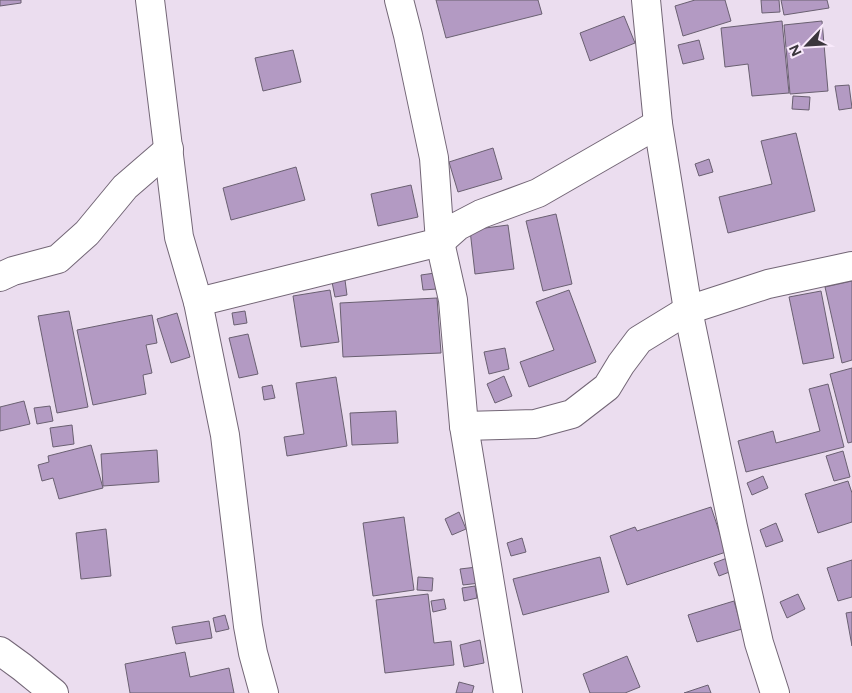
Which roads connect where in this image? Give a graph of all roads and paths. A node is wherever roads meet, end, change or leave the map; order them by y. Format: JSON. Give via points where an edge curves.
{"nodes":[{"id":1,"x":150,"y":0,"type":"edge"},
{"id":2,"x":399,"y":0,"type":"edge"},
{"id":3,"x":646,"y":0,"type":"edge"},
{"id":4,"x":658,"y":124,"type":"junction"},
{"id":5,"x":168,"y":149,"type":"junction"},
{"id":6,"x":440,"y":242,"type":"junction"},
{"id":7,"x":852,"y":266,"type":"edge"},
{"id":8,"x":0,"y":277,"type":"edge"},
{"id":9,"x":198,"y":302,"type":"junction"},
{"id":10,"x":688,"y":310,"type":"junction"},
{"id":11,"x":464,"y":426,"type":"junction"},
{"id":12,"x":0,"y":651,"type":"edge"},
{"id":13,"x":54,"y":693,"type":"edge"},
{"id":14,"x":264,"y":693,"type":"edge"},
{"id":15,"x":508,"y":693,"type":"edge"},
{"id":16,"x":775,"y":693,"type":"edge"}],
"edges":[{"from":1,"to":5,"type":"street"},
{"from":2,"to":6,"type":"street","via":[[434,158]]},
{"from":3,"to":4,"type":"street"},
{"from":4,"to":6,"type":"street","via":[[538,193],[458,226]]},
{"from":4,"to":10,"type":"street"},
{"from":5,"to":8,"type":"street","via":[[125,187],[87,233],[58,259]]},
{"from":5,"to":9,"type":"street","via":[[179,237]]},
{"from":6,"to":9,"type":"street"},
{"from":6,"to":11,"type":"street","via":[[452,300]]},
{"from":7,"to":10,"type":"street","via":[[768,284]]},
{"from":9,"to":14,"type":"street","via":[[225,435],[248,626]]},
{"from":10,"to":11,"type":"street","via":[[639,340],[607,387],[572,414],[535,424]]},
{"from":10,"to":16,"type":"street","via":[[757,633]]},
{"from":11,"to":15,"type":"street"},
{"from":12,"to":13,"type":"street"}]}
